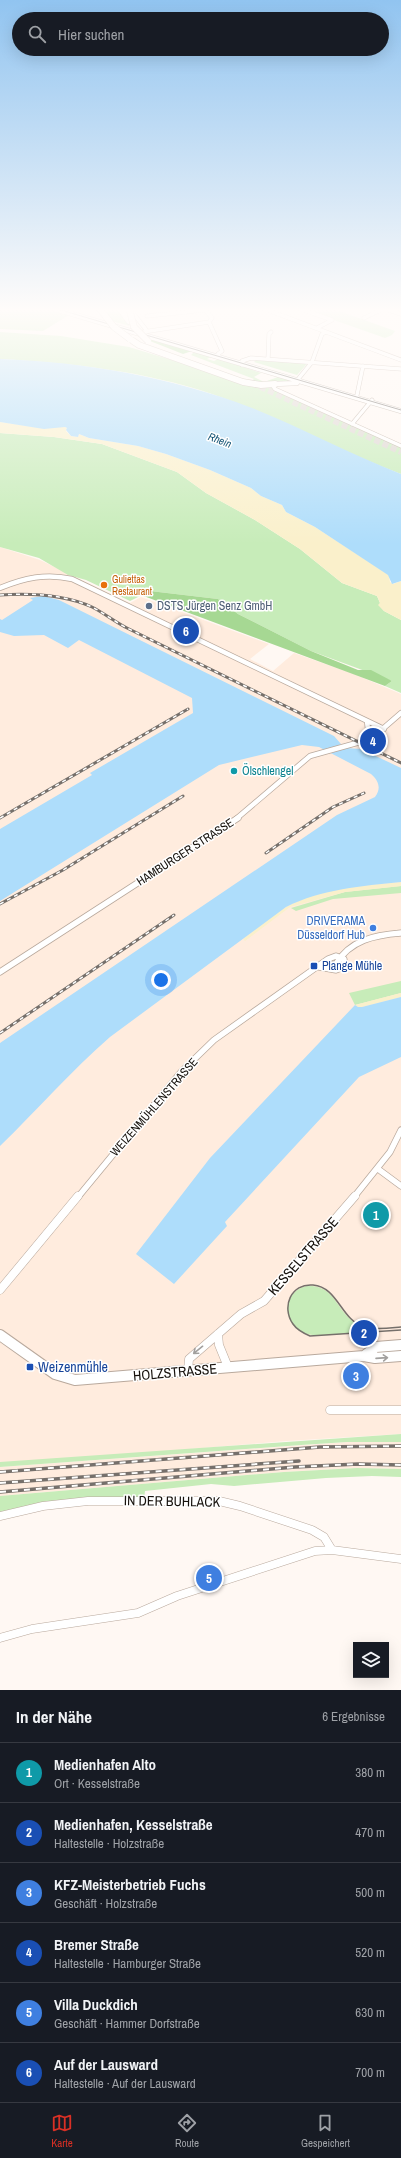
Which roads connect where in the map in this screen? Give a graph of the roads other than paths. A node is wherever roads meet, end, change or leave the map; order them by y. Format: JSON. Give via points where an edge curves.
{"nodes":[{"id":1,"x":277,"y":387,"type":"edge"},
{"id":2,"x":311,"y":387,"type":"edge"},
{"id":3,"x":322,"y":387,"type":"edge"},
{"id":4,"x":329,"y":387,"type":"edge"},
{"id":5,"x":359,"y":387,"type":"edge"},
{"id":6,"x":357,"y":395,"type":"junction"},
{"id":7,"x":369,"y":401,"type":"junction"},
{"id":8,"x":401,"y":409,"type":"edge"},
{"id":9,"x":352,"y":424,"type":"junction"},
{"id":10,"x":401,"y":446,"type":"edge"},
{"id":11,"x":0,"y":588,"type":"edge"},
{"id":12,"x":401,"y":713,"type":"edge"},
{"id":13,"x":368,"y":720,"type":"junction"},
{"id":14,"x":384,"y":729,"type":"junction"},
{"id":15,"x":369,"y":739,"type":"junction"},
{"id":16,"x":401,"y":933,"type":"edge"},
{"id":17,"x":339,"y":957,"type":"junction"},
{"id":18,"x":319,"y":967,"type":"junction"},
{"id":19,"x":0,"y":972,"type":"edge"},
{"id":20,"x":401,"y":1130,"type":"edge"},
{"id":21,"x":378,"y":1169,"type":"junction"},
{"id":22,"x":401,"y":1186,"type":"edge"},
{"id":23,"x":0,"y":1290,"type":"edge"},
{"id":24,"x":218,"y":1334,"type":"junction"},
{"id":25,"x":0,"y":1335,"type":"edge"},
{"id":26,"x":401,"y":1345,"type":"edge"},
{"id":27,"x":364,"y":1356,"type":"junction"},
{"id":28,"x":401,"y":1357,"type":"edge"},
{"id":29,"x":228,"y":1367,"type":"junction"},
{"id":30,"x":188,"y":1371,"type":"junction"},
{"id":31,"x":330,"y":1410,"type":"dead end"},
{"id":32,"x":401,"y":1410,"type":"edge"},
{"id":33,"x":0,"y":1516,"type":"edge"},
{"id":34,"x":332,"y":1550,"type":"junction"},
{"id":35,"x":401,"y":1559,"type":"edge"},
{"id":36,"x":0,"y":1638,"type":"edge"}],
"edges":[{"from":1,"to":9,"type":"street"},
{"from":2,"to":7,"type":"main road"},
{"from":3,"to":7,"type":"main road"},
{"from":4,"to":6,"type":"main road"},
{"from":5,"to":6,"type":"street"},
{"from":6,"to":7,"type":"main road"},
{"from":7,"to":8,"type":"main road"},
{"from":7,"to":9,"type":"street"},
{"from":9,"to":10,"type":"street"},
{"from":11,"to":13,"type":"street","via":[[31,576],[54,575],[72,579]]},
{"from":12,"to":14,"type":"street","name":"HAMBURGER STRASSE"},
{"from":13,"to":14,"type":"street"},
{"from":13,"to":15,"type":"street"},
{"from":14,"to":15,"type":"street","name":"HAMBURGER STRASSE"},
{"from":15,"to":19,"type":"street","name":"HAMBURGER STRASSE","via":[[323,751],[306,759],[242,815]]},
{"from":16,"to":17,"type":"street","via":[[369,938],[351,946],[340,953]]},
{"from":17,"to":18,"type":"street","name":"WEIZENMÜHLENSTRASSE","via":[[331,958]]},
{"from":17,"to":18,"type":"street","via":[[345,961],[343,968],[336,970]]},
{"from":18,"to":23,"type":"street","name":"WEIZENMÜHLENSTRASSE","via":[[214,1040],[181,1072]]},
{"from":20,"to":21,"type":"street","name":"KESSELSTRASSE"},
{"from":21,"to":22,"type":"street"},
{"from":21,"to":24,"type":"street","name":"KESSELSTRASSE","via":[[264,1301],[241,1314]]},
{"from":24,"to":29,"type":"street","via":[[219,1345]]},
{"from":24,"to":30,"type":"street","name":"KESSELSTRASSE","one_way":true,"via":[[191,1356]]},
{"from":25,"to":30,"type":"main road","name":"HOLZSTRASSE","via":[[55,1374],[65,1378],[80,1380]]},
{"from":26,"to":27,"type":"main road","name":"HOLZSTRASSE","via":[[376,1347]]},
{"from":27,"to":28,"type":"main road","name":"HOLZSTRASSE","one_way":true},
{"from":27,"to":29,"type":"main road","name":"HOLZSTRASSE"},
{"from":29,"to":30,"type":"main road","name":"HOLZSTRASSE"},
{"from":31,"to":32,"type":"street"},
{"from":33,"to":34,"type":"street","name":"IN DER BUHLACK","via":[[68,1503],[143,1499],[224,1501],[317,1531],[330,1542]]},
{"from":34,"to":35,"type":"street"},
{"from":34,"to":36,"type":"street","via":[[315,1551],[293,1557],[138,1612],[32,1629]]}]}
